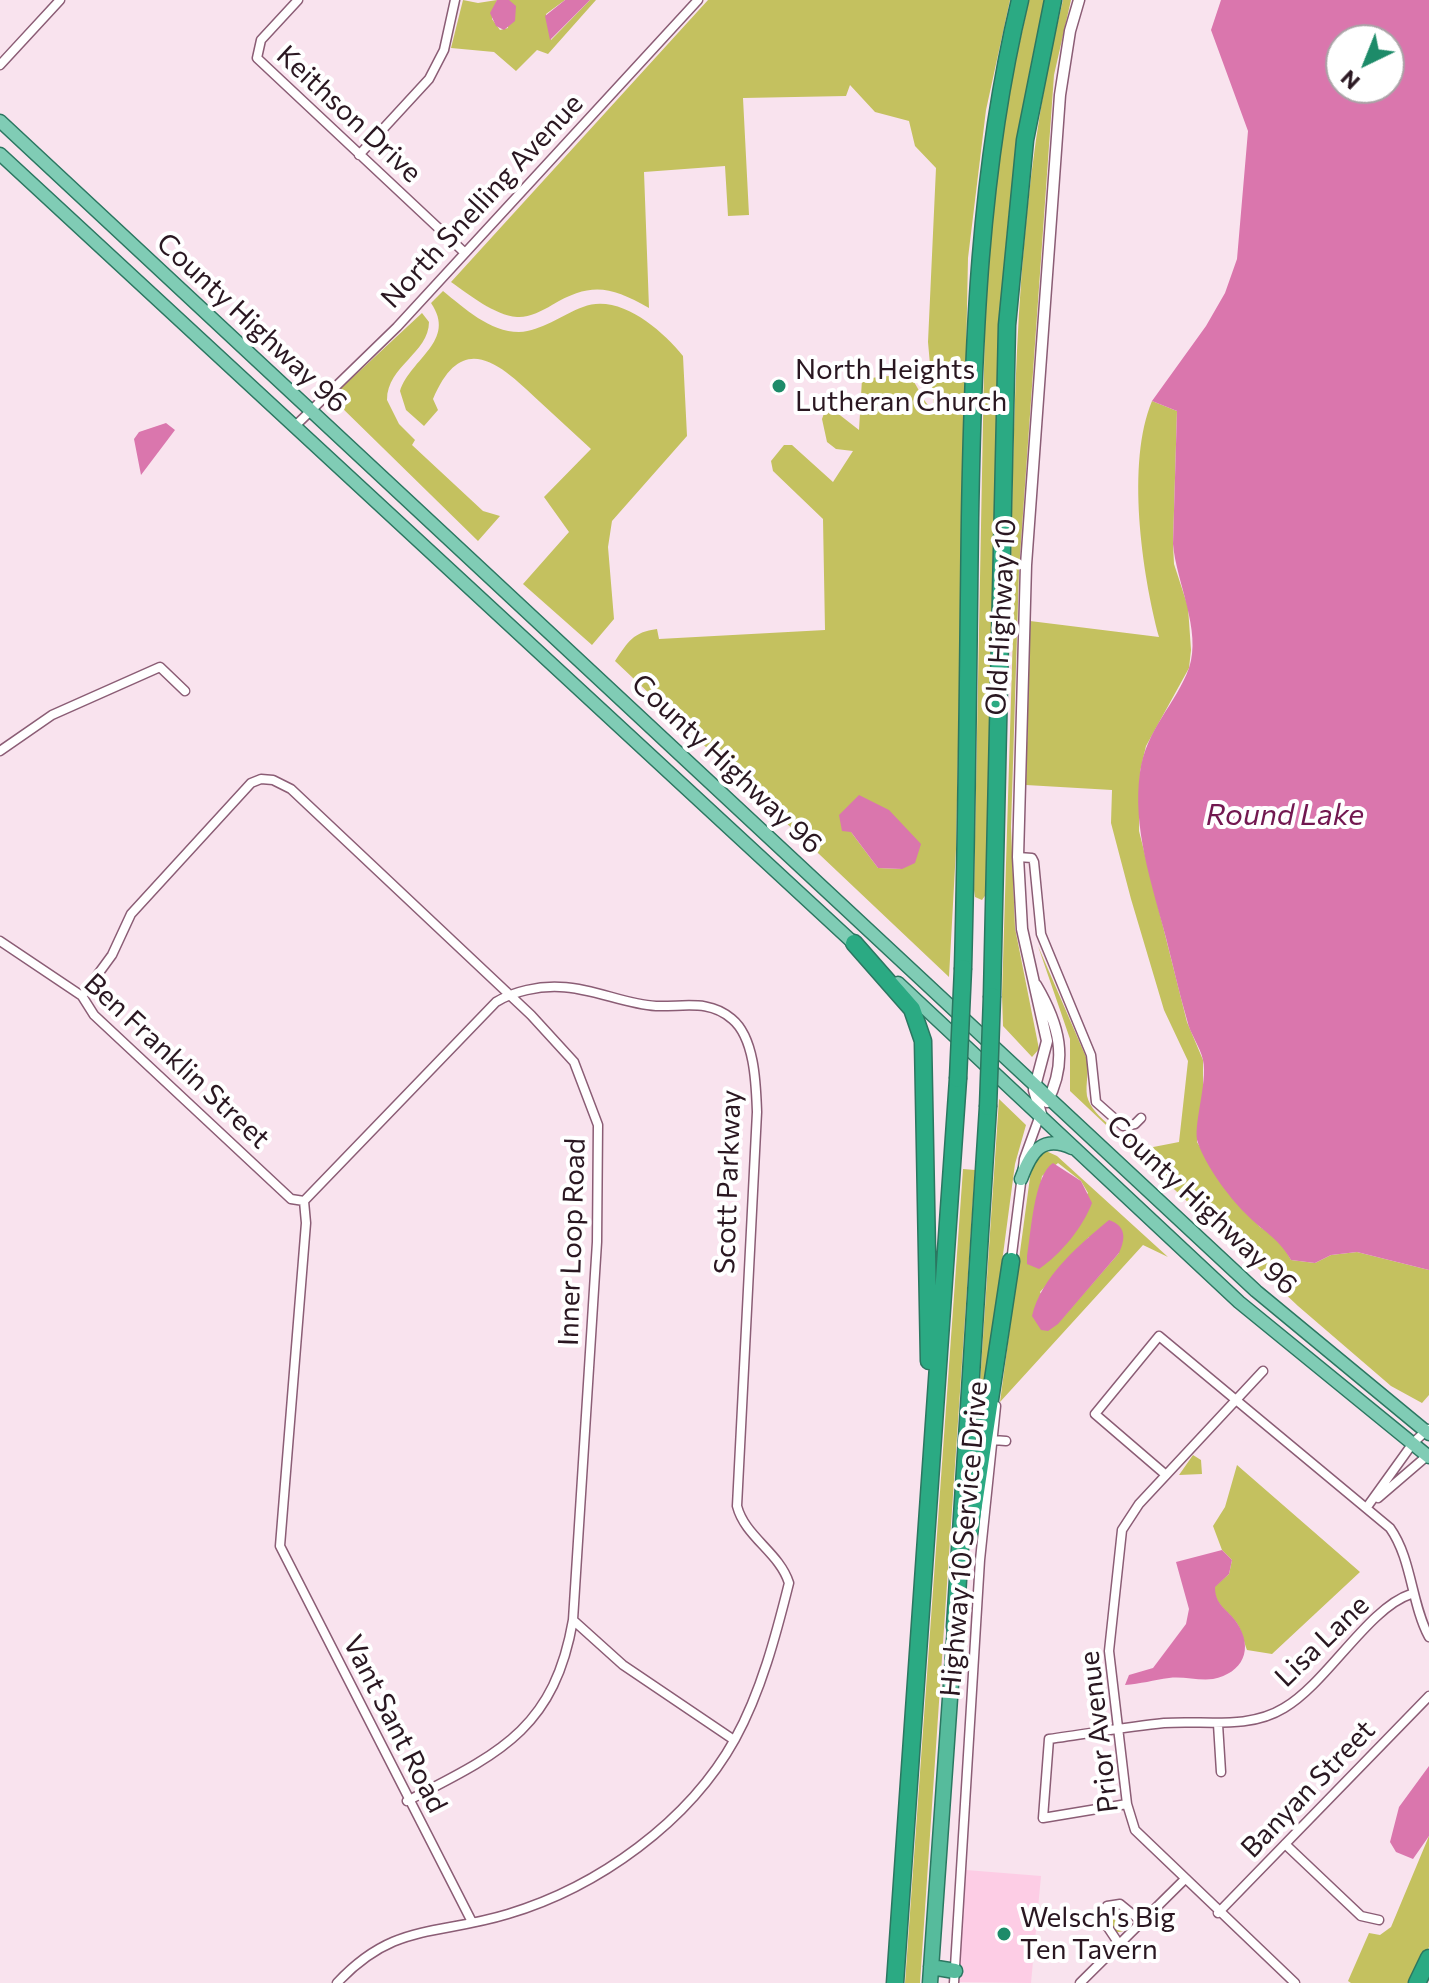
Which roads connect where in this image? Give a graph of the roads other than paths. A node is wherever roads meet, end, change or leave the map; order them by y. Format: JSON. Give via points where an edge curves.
{"nodes":[{"id":1,"x":60,"y":0,"type":"edge"},
{"id":2,"x":298,"y":0,"type":"edge"},
{"id":3,"x":455,"y":0,"type":"edge"},
{"id":4,"x":698,"y":0,"type":"edge"},
{"id":5,"x":1020,"y":0,"type":"edge"},
{"id":6,"x":1053,"y":0,"type":"edge"},
{"id":7,"x":1079,"y":0,"type":"edge"},
{"id":8,"x":0,"y":65,"type":"edge"},
{"id":9,"x":0,"y":121,"type":"edge"},
{"id":10,"x":0,"y":154,"type":"edge"},
{"id":11,"x":359,"y":155,"type":"junction"},
{"id":12,"x":465,"y":253,"type":"junction"},
{"id":13,"x":310,"y":410,"type":"junction"},
{"id":14,"x":294,"y":427,"type":"junction"},
{"id":15,"x":185,"y":691,"type":"dead end"},
{"id":16,"x":0,"y":751,"type":"edge"},
{"id":17,"x":1018,"y":857,"type":"junction"},
{"id":18,"x":0,"y":941,"type":"edge"},
{"id":19,"x":854,"y":943,"type":"junction"},
{"id":20,"x":1033,"y":980,"type":"junction"},
{"id":21,"x":509,"y":994,"type":"junction"},
{"id":22,"x":82,"y":996,"type":"junction"},
{"id":23,"x":1035,"y":1082,"type":"junction"},
{"id":24,"x":1050,"y":1096,"type":"junction"},
{"id":25,"x":1041,"y":1114,"type":"junction"},
{"id":26,"x":1141,"y":1118,"type":"dead end"},
{"id":27,"x":1085,"y":1158,"type":"junction"},
{"id":28,"x":1021,"y":1179,"type":"junction"},
{"id":29,"x":304,"y":1201,"type":"junction"},
{"id":30,"x":1011,"y":1261,"type":"junction"},
{"id":31,"x":1263,"y":1371,"type":"dead end"},
{"id":32,"x":1236,"y":1400,"type":"junction"},
{"id":33,"x":1428,"y":1431,"type":"edge"},
{"id":34,"x":993,"y":1440,"type":"junction"},
{"id":35,"x":1006,"y":1441,"type":"dead end"},
{"id":36,"x":1413,"y":1443,"type":"junction"},
{"id":37,"x":1428,"y":1456,"type":"edge"},
{"id":38,"x":931,"y":1463,"type":"junction"},
{"id":39,"x":1166,"y":1475,"type":"junction"},
{"id":40,"x":1367,"y":1507,"type":"junction"},
{"id":41,"x":1411,"y":1594,"type":"junction"},
{"id":42,"x":573,"y":1620,"type":"junction"},
{"id":43,"x":955,"y":1627,"type":"junction"},
{"id":44,"x":1429,"y":1637,"type":"edge"},
{"id":45,"x":1429,"y":1696,"type":"edge"},
{"id":46,"x":1218,"y":1724,"type":"junction"},
{"id":47,"x":1119,"y":1729,"type":"junction"},
{"id":48,"x":734,"y":1740,"type":"junction"},
{"id":49,"x":1221,"y":1772,"type":"dead end"},
{"id":50,"x":407,"y":1801,"type":"junction"},
{"id":51,"x":1127,"y":1804,"type":"junction"},
{"id":52,"x":1285,"y":1844,"type":"junction"},
{"id":53,"x":1184,"y":1880,"type":"junction"},
{"id":54,"x":1218,"y":1913,"type":"junction"},
{"id":55,"x":1379,"y":1920,"type":"dead end"},
{"id":56,"x":472,"y":1922,"type":"junction"},
{"id":57,"x":1142,"y":1922,"type":"junction"},
{"id":58,"x":1119,"y":1944,"type":"junction"},
{"id":59,"x":1429,"y":1958,"type":"edge"},
{"id":60,"x":931,"y":1967,"type":"junction"},
{"id":61,"x":955,"y":1977,"type":"edge"},
{"id":62,"x":337,"y":1983,"type":"edge"},
{"id":63,"x":895,"y":1983,"type":"edge"},
{"id":64,"x":930,"y":1983,"type":"edge"},
{"id":65,"x":1080,"y":1983,"type":"edge"},
{"id":66,"x":1295,"y":1983,"type":"edge"},
{"id":67,"x":1417,"y":1983,"type":"edge"}],
"edges":[{"from":1,"to":8,"type":"street"},
{"from":2,"to":11,"type":"street","name":"Keithson Drive","via":[[261,40],[257,58]]},
{"from":3,"to":11,"type":"street","via":[[444,50],[429,79]]},
{"from":4,"to":12,"type":"street","name":"North Snelling Avenue"},
{"from":5,"to":38,"type":"highway","bridge":true,"via":[[986,193],[973,378],[963,968]]},
{"from":6,"to":43,"type":"highway","bridge":true,"via":[[1025,140],[1007,325],[988,1107]]},
{"from":7,"to":17,"type":"street","name":"Old Highway 10","via":[[1060,95],[1048,255],[1025,579]]},
{"from":9,"to":13,"type":"main road","name":"County Highway 96"},
{"from":10,"to":14,"type":"main road","name":"County Highway 96"},
{"from":11,"to":12,"type":"street","name":"Keithson Drive"},
{"from":12,"to":13,"type":"street","name":"North Snelling Avenue"},
{"from":13,"to":14,"type":"street","name":"North Snelling Avenue"},
{"from":13,"to":23,"type":"main road","name":"County Highway 96"},
{"from":14,"to":19,"type":"main road","name":"County Highway 96"},
{"from":15,"to":16,"type":"street","via":[[160,667],[52,715]]},
{"from":17,"to":20,"type":"street","name":"Old Highway 10","via":[[1022,929]]},
{"from":17,"to":26,"type":"street","via":[[1034,862],[1041,934],[1091,1055],[1096,1102],[1123,1126]]},
{"from":18,"to":22,"type":"street","name":"Ben Franklin Street"},
{"from":19,"to":25,"type":"main road","name":"County Highway 96"},
{"from":19,"to":38,"type":"highway","via":[[912,1009],[923,1041]]},
{"from":20,"to":23,"type":"street","name":"Old Highway 10","via":[[1047,1041]]},
{"from":20,"to":24,"type":"street","name":"Old Highway 10","via":[[1060,1042],[1060,1069]]},
{"from":21,"to":22,"type":"street","name":"Inner Loop Road","via":[[291,789],[261,779],[251,783],[131,914],[112,955]]},
{"from":21,"to":29,"type":"street"},
{"from":21,"to":42,"type":"street","name":"Inner Loop Road","via":[[574,1062],[598,1125],[597,1242]]},
{"from":21,"to":48,"type":"street","name":"Scott Parkway","via":[[560,987],[656,1006],[697,1004],[738,1025],[751,1058],[757,1112],[737,1506],[741,1521],[784,1568],[789,1583],[749,1710]]},
{"from":22,"to":29,"type":"street","name":"Ben Franklin Street","via":[[94,1015],[291,1199]]},
{"from":23,"to":24,"type":"main road","name":"County Highway 96"},
{"from":23,"to":25,"type":"street","name":"Old Highway 10"},
{"from":24,"to":25,"type":"street","name":"Old Highway 10"},
{"from":24,"to":33,"type":"main road","name":"County Highway 96","via":[[1256,1291]]},
{"from":25,"to":27,"type":"main road","name":"County Highway 96"},
{"from":25,"to":28,"type":"street","name":"Highway 10 Service Drive"},
{"from":27,"to":28,"type":"main road","via":[[1070,1147],[1044,1143],[1031,1155]]},
{"from":27,"to":36,"type":"main road","name":"County Highway 96","via":[[1239,1302]]},
{"from":28,"to":30,"type":"street","name":"Highway 10 Service Drive"},
{"from":29,"to":50,"type":"street","name":"Vant Sant Road","via":[[280,1546]]},
{"from":30,"to":34,"type":"street","name":"Highway 10 Service Drive"},
{"from":30,"to":43,"type":"highway"},
{"from":31,"to":32,"type":"street","name":"Prior Avenue"},
{"from":32,"to":39,"type":"street","name":"Prior Avenue"},
{"from":32,"to":39,"type":"street","via":[[1159,1336],[1095,1414]]},
{"from":32,"to":40,"type":"street"},
{"from":33,"to":36,"type":"street"},
{"from":34,"to":35,"type":"street"},
{"from":34,"to":61,"type":"street","name":"Highway 10 Service Drive"},
{"from":36,"to":37,"type":"main road","name":"County Highway 96"},
{"from":36,"to":40,"type":"street"},
{"from":37,"to":40,"type":"street"},
{"from":38,"to":63,"type":"highway"},
{"from":39,"to":47,"type":"street","name":"Prior Avenue","via":[[1130,1517],[1118,1545],[1109,1651]]},
{"from":40,"to":41,"type":"street","via":[[1399,1542]]},
{"from":41,"to":44,"type":"street"},
{"from":41,"to":46,"type":"street","name":"Lisa Lane","via":[[1387,1608],[1292,1703],[1267,1716]]},
{"from":42,"to":48,"type":"street","via":[[623,1665]]},
{"from":42,"to":50,"type":"street","name":"Inner Loop Road","via":[[559,1676],[531,1722],[484,1761]]},
{"from":43,"to":60,"type":"highway"},
{"from":45,"to":52,"type":"street","name":"Banyan Street"},
{"from":46,"to":47,"type":"street","name":"Lisa Lane"},
{"from":46,"to":49,"type":"street"},
{"from":47,"to":51,"type":"street","name":"Prior Avenue"},
{"from":47,"to":51,"type":"street","name":"Lisa Lane","via":[[1049,1739],[1043,1818]]},
{"from":48,"to":56,"type":"street","via":[[688,1802],[638,1846],[534,1905]]},
{"from":50,"to":56,"type":"street","name":"Vant Sant Road"},
{"from":51,"to":53,"type":"street","name":"Prior Avenue","via":[[1135,1830]]},
{"from":52,"to":54,"type":"street","name":"Banyan Street"},
{"from":52,"to":55,"type":"street","via":[[1361,1916]]},
{"from":53,"to":54,"type":"street","name":"Prior Avenue"},
{"from":53,"to":57,"type":"street"},
{"from":54,"to":66,"type":"street","name":"Prior Avenue"},
{"from":56,"to":62,"type":"street","via":[[379,1945]]},
{"from":57,"to":58,"type":"street"},
{"from":57,"to":58,"type":"street","via":[[1120,1904],[1107,1906],[1102,1924]]},
{"from":58,"to":65,"type":"street"},
{"from":59,"to":67,"type":"highway"},
{"from":60,"to":61,"type":"highway"},
{"from":60,"to":64,"type":"highway"}]}
